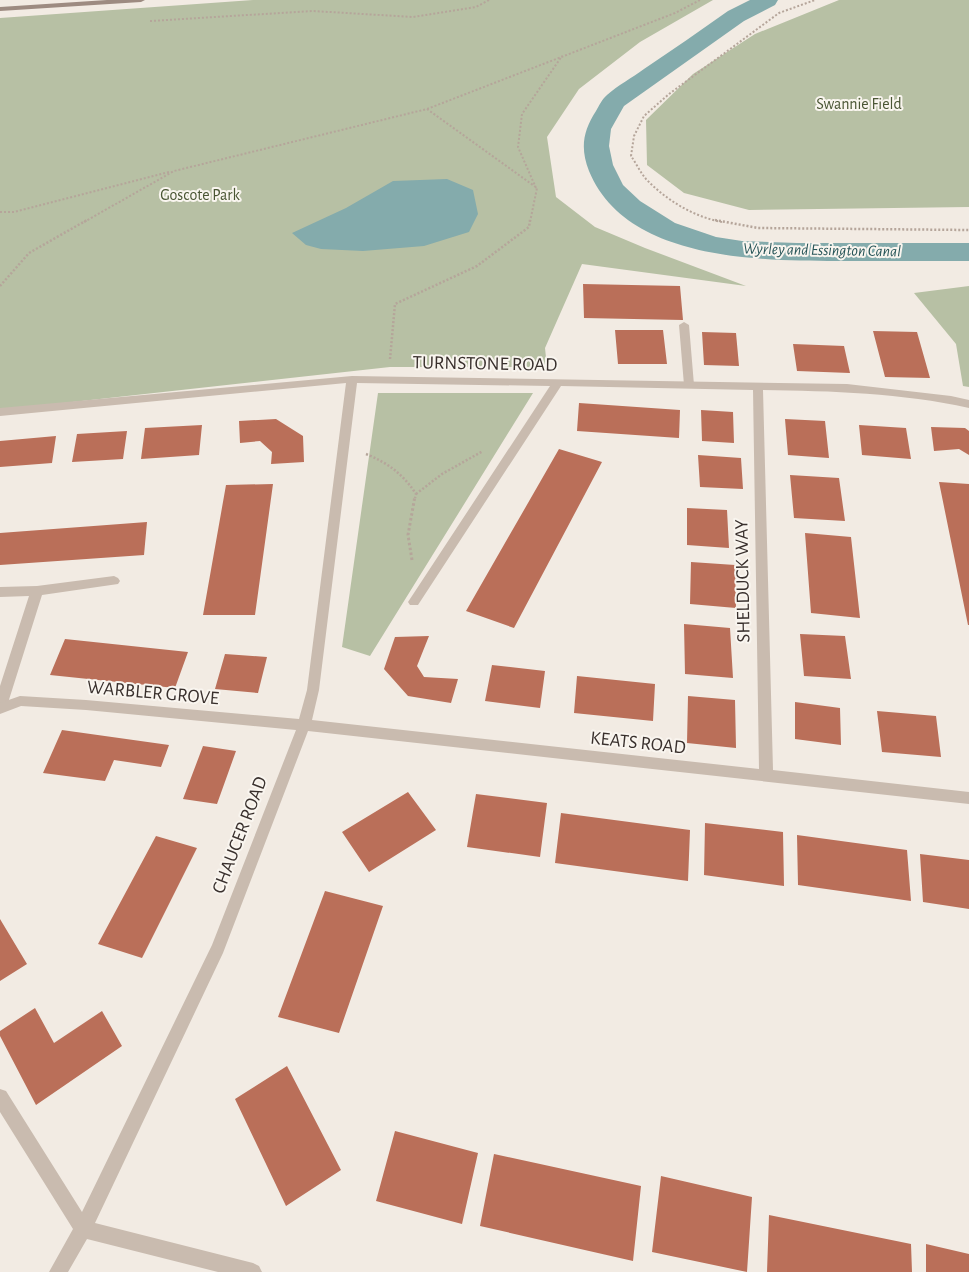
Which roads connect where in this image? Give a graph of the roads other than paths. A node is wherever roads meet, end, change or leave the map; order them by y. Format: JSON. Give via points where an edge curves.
{"nodes":[{"id":1,"x":141,"y":0,"type":"edge"},
{"id":2,"x":0,"y":9,"type":"edge"},
{"id":3,"x":684,"y":325,"type":"dead end"},
{"id":4,"x":352,"y":379,"type":"junction"},
{"id":5,"x":558,"y":382,"type":"junction"},
{"id":6,"x":688,"y":385,"type":"junction"},
{"id":7,"x":758,"y":386,"type":"junction"},
{"id":8,"x":969,"y":404,"type":"edge"},
{"id":9,"x":0,"y":412,"type":"edge"},
{"id":10,"x":114,"y":581,"type":"dead end"},
{"id":11,"x":37,"y":591,"type":"junction"},
{"id":12,"x":0,"y":592,"type":"edge"},
{"id":13,"x":414,"y":602,"type":"dead end"},
{"id":14,"x":0,"y":708,"type":"edge"},
{"id":15,"x":304,"y":725,"type":"junction"},
{"id":16,"x":766,"y":776,"type":"junction"},
{"id":17,"x":969,"y":798,"type":"edge"},
{"id":18,"x":0,"y":1097,"type":"edge"},
{"id":19,"x":83,"y":1229,"type":"junction"},
{"id":20,"x":58,"y":1272,"type":"edge"},
{"id":21,"x":253,"y":1272,"type":"edge"}],
"edges":[{"from":1,"to":2,"type":"street"},
{"from":3,"to":6,"type":"street"},
{"from":4,"to":5,"type":"street","name":"TURNSTONE ROAD"},
{"from":4,"to":9,"type":"street","name":"TURNSTONE ROAD"},
{"from":4,"to":15,"type":"street","name":"CHAUCER ROAD","via":[[312,690]]},
{"from":5,"to":6,"type":"street","name":"TURNSTONE ROAD"},
{"from":5,"to":13,"type":"street"},
{"from":6,"to":7,"type":"street","name":"TURNSTONE ROAD"},
{"from":7,"to":8,"type":"street","name":"TURNSTONE ROAD","via":[[847,388]]},
{"from":7,"to":16,"type":"street","name":"SHELDUCK WAY"},
{"from":10,"to":11,"type":"street"},
{"from":11,"to":12,"type":"street"},
{"from":11,"to":14,"type":"street"},
{"from":14,"to":15,"type":"street","name":"WARBLER GROVE","via":[[20,701]]},
{"from":15,"to":16,"type":"street","name":"KEATS ROAD"},
{"from":15,"to":19,"type":"street","name":"CHAUCER ROAD","via":[[218,948]]},
{"from":16,"to":17,"type":"street","name":"KEATS ROAD"},
{"from":18,"to":19,"type":"street"},
{"from":19,"to":20,"type":"street","name":"CHAUCER ROAD"},
{"from":19,"to":21,"type":"street"}]}
